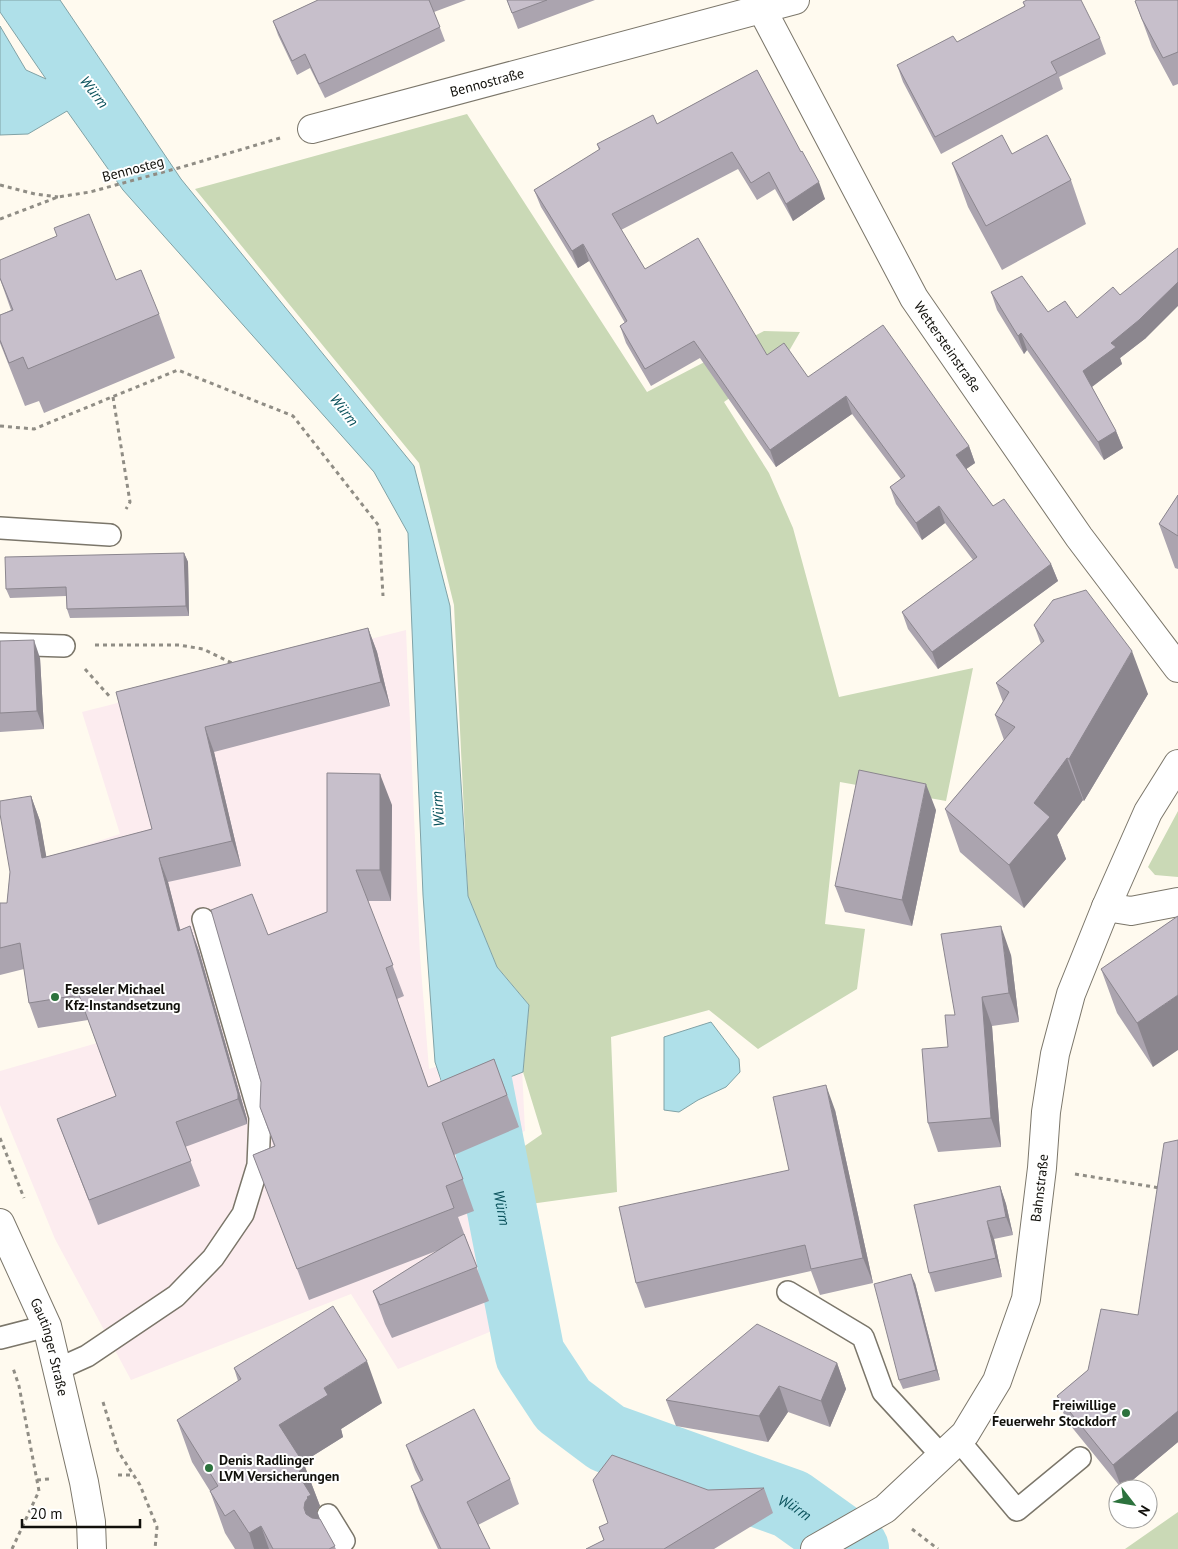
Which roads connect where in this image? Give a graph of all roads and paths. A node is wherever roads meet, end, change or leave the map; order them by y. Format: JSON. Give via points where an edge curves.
{"nodes":[{"id":1,"x":794,"y":0,"type":"edge"},
{"id":2,"x":760,"y":4,"type":"edge"},
{"id":3,"x":312,"y":128,"type":"joint"},
{"id":4,"x":0,"y":185,"type":"edge"},
{"id":5,"x":58,"y":198,"type":"junction"},
{"id":6,"x":0,"y":218,"type":"edge"},
{"id":7,"x":113,"y":397,"type":"junction"},
{"id":8,"x":0,"y":426,"type":"edge"},
{"id":9,"x":0,"y":528,"type":"edge"},
{"id":10,"x":110,"y":535,"type":"joint"},
{"id":11,"x":383,"y":596,"type":"dead end"},
{"id":12,"x":0,"y":644,"type":"edge"},
{"id":13,"x":64,"y":646,"type":"junction"},
{"id":14,"x":240,"y":661,"type":"edge"},
{"id":15,"x":1178,"y":668,"type":"edge"},
{"id":16,"x":110,"y":697,"type":"dead end"},
{"id":17,"x":1178,"y":764,"type":"edge"},
{"id":18,"x":1178,"y":902,"type":"edge"},
{"id":19,"x":1106,"y":907,"type":"junction"},
{"id":20,"x":203,"y":919,"type":"dead end"},
{"id":21,"x":1042,"y":1168,"type":"junction"},
{"id":22,"x":1168,"y":1190,"type":"edge"},
{"id":23,"x":0,"y":1223,"type":"edge"},
{"id":24,"x":788,"y":1292,"type":"dead end"},
{"id":25,"x":47,"y":1326,"type":"junction"},
{"id":26,"x":1,"y":1338,"type":"edge"},
{"id":27,"x":58,"y":1370,"type":"junction"},
{"id":28,"x":950,"y":1449,"type":"junction"},
{"id":29,"x":1080,"y":1458,"type":"dead end"},
{"id":30,"x":328,"y":1515,"type":"dead end"},
{"id":31,"x":12,"y":1549,"type":"edge"},
{"id":32,"x":92,"y":1549,"type":"edge"},
{"id":33,"x":332,"y":1549,"type":"edge"},
{"id":34,"x":815,"y":1549,"type":"edge"}],
"edges":[{"from":1,"to":2,"type":"street","name":"Bennostraße"},
{"from":2,"to":3,"type":"street","name":"Bennostraße"},
{"from":2,"to":15,"type":"street","name":"Wettersteinstraße","via":[[914,298],[1079,537]]},
{"from":3,"to":5,"type":"path","name":"Bennosteg","via":[[182,167]]},
{"from":4,"to":5,"type":"path"},
{"from":5,"to":6,"type":"path"},
{"from":7,"to":8,"type":"path","via":[[34,428]]},
{"from":7,"to":10,"type":"path","via":[[130,502]]},
{"from":7,"to":11,"type":"path","via":[[178,370],[293,416],[379,526]]},
{"from":9,"to":10,"type":"lane"},
{"from":12,"to":13,"type":"lane"},
{"from":13,"to":14,"type":"path","via":[[179,645],[203,649],[232,663]]},
{"from":13,"to":16,"type":"path"},
{"from":17,"to":19,"type":"street","name":"Bahnstraße","via":[[1148,812]]},
{"from":18,"to":19,"type":"street","via":[[1131,911]]},
{"from":19,"to":21,"type":"street","name":"Bahnstraße","via":[[1071,994],[1055,1054]]},
{"from":20,"to":27,"type":"lane","via":[[260,1116],[258,1165],[245,1206],[213,1258],[176,1296],[86,1356]]},
{"from":21,"to":22,"type":"path"},
{"from":21,"to":28,"type":"street","name":"Bahnstraße","via":[[1026,1299],[997,1381],[965,1434]]},
{"from":23,"to":25,"type":"street","name":"Gautinger Straße"},
{"from":24,"to":28,"type":"lane","via":[[863,1338],[883,1392]]},
{"from":25,"to":26,"type":"lane"},
{"from":25,"to":27,"type":"street","name":"Gautinger Straße"},
{"from":26,"to":31,"type":"path","via":[[19,1386],[39,1491]]},
{"from":27,"to":32,"type":"street","name":"Gautinger Straße","via":[[83,1477]]},
{"from":28,"to":29,"type":"lane","via":[[1016,1510]]},
{"from":28,"to":34,"type":"street","name":"Bahnstraße","via":[[885,1509]]},
{"from":30,"to":33,"type":"lane","via":[[344,1541]]}]}
